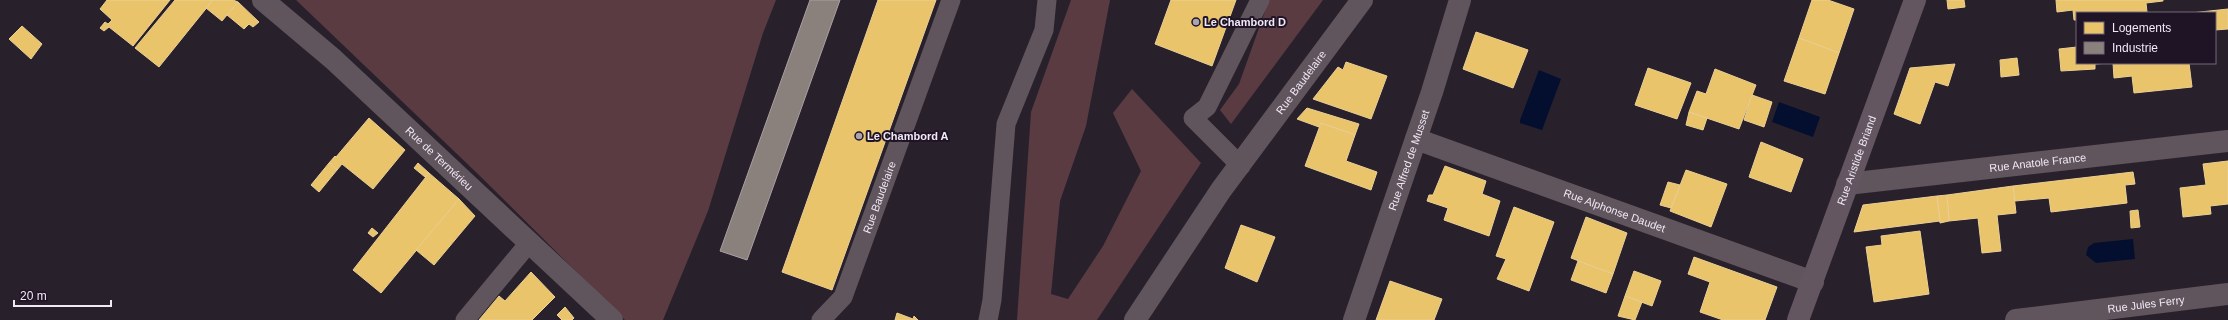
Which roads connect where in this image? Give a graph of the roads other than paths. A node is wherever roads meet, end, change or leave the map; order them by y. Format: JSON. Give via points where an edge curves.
{"nodes":[{"id":1,"x":263,"y":0,"type":"edge"},
{"id":2,"x":951,"y":0,"type":"edge"},
{"id":3,"x":1047,"y":0,"type":"edge"},
{"id":4,"x":1260,"y":0,"type":"edge"},
{"id":5,"x":1362,"y":0,"type":"edge"},
{"id":6,"x":1460,"y":0,"type":"edge"},
{"id":7,"x":1915,"y":0,"type":"edge"},
{"id":8,"x":1416,"y":139,"type":"junction"},
{"id":9,"x":2228,"y":141,"type":"edge"},
{"id":10,"x":1241,"y":166,"type":"junction"},
{"id":11,"x":1847,"y":184,"type":"junction"},
{"id":12,"x":529,"y":243,"type":"junction"},
{"id":13,"x":1813,"y":282,"type":"junction"},
{"id":14,"x":2228,"y":294,"type":"edge"},
{"id":15,"x":466,"y":320,"type":"edge"},
{"id":16,"x":612,"y":320,"type":"edge"},
{"id":17,"x":821,"y":320,"type":"edge"},
{"id":18,"x":988,"y":320,"type":"edge"},
{"id":19,"x":1135,"y":320,"type":"edge"},
{"id":20,"x":1354,"y":320,"type":"edge"},
{"id":21,"x":1798,"y":320,"type":"edge"},
{"id":22,"x":2016,"y":320,"type":"edge"}],
"edges":[{"from":1,"to":12,"type":"street","name":"Rue de Termérieu","via":[[333,59]]},
{"from":2,"to":17,"type":"lane","name":"Rue Baudelaire","via":[[843,297]]},
{"from":3,"to":18,"type":"lane","via":[[1044,30],[1006,124],[992,300]]},
{"from":4,"to":10,"type":"lane","via":[[1207,108],[1193,118]]},
{"from":5,"to":10,"type":"street","name":"Rue Baudelaire"},
{"from":6,"to":8,"type":"street","name":"Rue Alfred de Musset"},
{"from":7,"to":11,"type":"main road","name":"Rue Aristide Briand"},
{"from":8,"to":13,"type":"street","name":"Rue Alphonse Daudet"},
{"from":8,"to":20,"type":"street","name":"Rue Alfred de Musset"},
{"from":9,"to":11,"type":"street","name":"Rue Anatole France"},
{"from":10,"to":19,"type":"street","name":"Rue Baudelaire","via":[[1221,190]]},
{"from":11,"to":13,"type":"main road","name":"Rue Aristide Briand"},
{"from":12,"to":15,"type":"lane"},
{"from":12,"to":16,"type":"street","name":"Rue de Termérieu"},
{"from":13,"to":21,"type":"main road","name":"Rue Aristide Briand"},
{"from":14,"to":22,"type":"street","name":"Rue Jules Ferry"}]}
